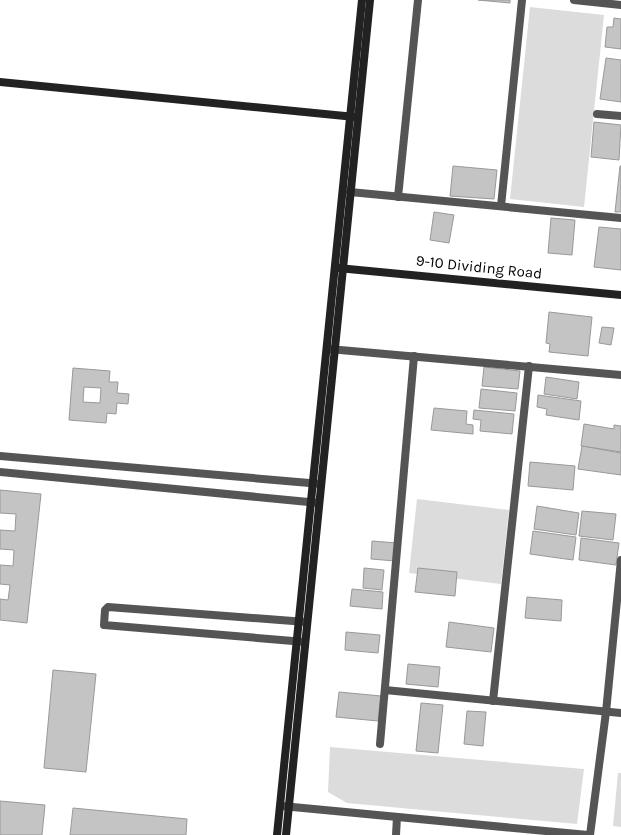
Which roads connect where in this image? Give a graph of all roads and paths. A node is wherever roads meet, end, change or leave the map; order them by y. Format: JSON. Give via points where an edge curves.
{"nodes":[{"id":1,"x":362,"y":0,"type":"edge"},
{"id":2,"x":370,"y":0,"type":"edge"},
{"id":3,"x":418,"y":0,"type":"edge"},
{"id":4,"x":522,"y":0,"type":"edge"},
{"id":5,"x":574,"y":0,"type":"edge"},
{"id":6,"x":621,"y":4,"type":"edge"},
{"id":7,"x":0,"y":82,"type":"edge"},
{"id":8,"x":597,"y":114,"type":"dead end"},
{"id":9,"x":621,"y":116,"type":"edge"},
{"id":10,"x":354,"y":117,"type":"junction"},
{"id":11,"x":350,"y":192,"type":"junction"},
{"id":12,"x":398,"y":197,"type":"junction"},
{"id":13,"x":501,"y":206,"type":"junction"},
{"id":14,"x":621,"y":218,"type":"edge"},
{"id":15,"x":339,"y":268,"type":"junction"},
{"id":16,"x":621,"y":295,"type":"edge"},
{"id":17,"x":330,"y":349,"type":"junction"},
{"id":18,"x":414,"y":356,"type":"junction"},
{"id":19,"x":529,"y":366,"type":"junction"},
{"id":20,"x":621,"y":374,"type":"edge"},
{"id":21,"x":0,"y":456,"type":"edge"},
{"id":22,"x":0,"y":472,"type":"edge"},
{"id":23,"x":317,"y":483,"type":"junction"},
{"id":24,"x":315,"y":503,"type":"junction"},
{"id":25,"x":621,"y":560,"type":"edge"},
{"id":26,"x":303,"y":622,"type":"junction"},
{"id":27,"x":301,"y":642,"type":"junction"},
{"id":28,"x":385,"y":690,"type":"junction"},
{"id":29,"x":493,"y":701,"type":"junction"},
{"id":30,"x":606,"y":712,"type":"junction"},
{"id":31,"x":621,"y":714,"type":"edge"},
{"id":32,"x":380,"y":744,"type":"dead end"},
{"id":33,"x":284,"y":806,"type":"junction"},
{"id":34,"x":398,"y":817,"type":"junction"},
{"id":35,"x":277,"y":835,"type":"edge"},
{"id":36,"x":286,"y":835,"type":"edge"},
{"id":37,"x":396,"y":835,"type":"edge"},
{"id":38,"x":589,"y":835,"type":"edge"}],
"edges":[{"from":1,"to":10,"type":"street"},
{"from":2,"to":10,"type":"street"},
{"from":3,"to":12,"type":"street"},
{"from":4,"to":13,"type":"street"},
{"from":5,"to":6,"type":"street"},
{"from":7,"to":10,"type":"street"},
{"from":8,"to":9,"type":"street"},
{"from":10,"to":11,"type":"street"},
{"from":10,"to":15,"type":"street"},
{"from":11,"to":12,"type":"street"},
{"from":11,"to":15,"type":"street"},
{"from":12,"to":13,"type":"street"},
{"from":13,"to":14,"type":"street"},
{"from":15,"to":16,"type":"street","name":"9-10 Dividing Road"},
{"from":15,"to":17,"type":"street"},
{"from":17,"to":18,"type":"street"},
{"from":17,"to":23,"type":"street"},
{"from":18,"to":19,"type":"street"},
{"from":18,"to":28,"type":"street"},
{"from":19,"to":20,"type":"street"},
{"from":19,"to":29,"type":"street"},
{"from":21,"to":23,"type":"street"},
{"from":22,"to":24,"type":"street"},
{"from":23,"to":24,"type":"street"},
{"from":24,"to":26,"type":"street"},
{"from":25,"to":30,"type":"street"},
{"from":26,"to":27,"type":"street"},
{"from":26,"to":27,"type":"street","via":[[108,607],[105,610],[104,625]]},
{"from":27,"to":33,"type":"street"},
{"from":28,"to":29,"type":"street"},
{"from":28,"to":32,"type":"street"},
{"from":29,"to":30,"type":"street"},
{"from":30,"to":31,"type":"street"},
{"from":30,"to":38,"type":"street"},
{"from":33,"to":34,"type":"street"},
{"from":33,"to":35,"type":"street"},
{"from":33,"to":36,"type":"street"},
{"from":34,"to":37,"type":"street"},
{"from":34,"to":38,"type":"street"}]}
